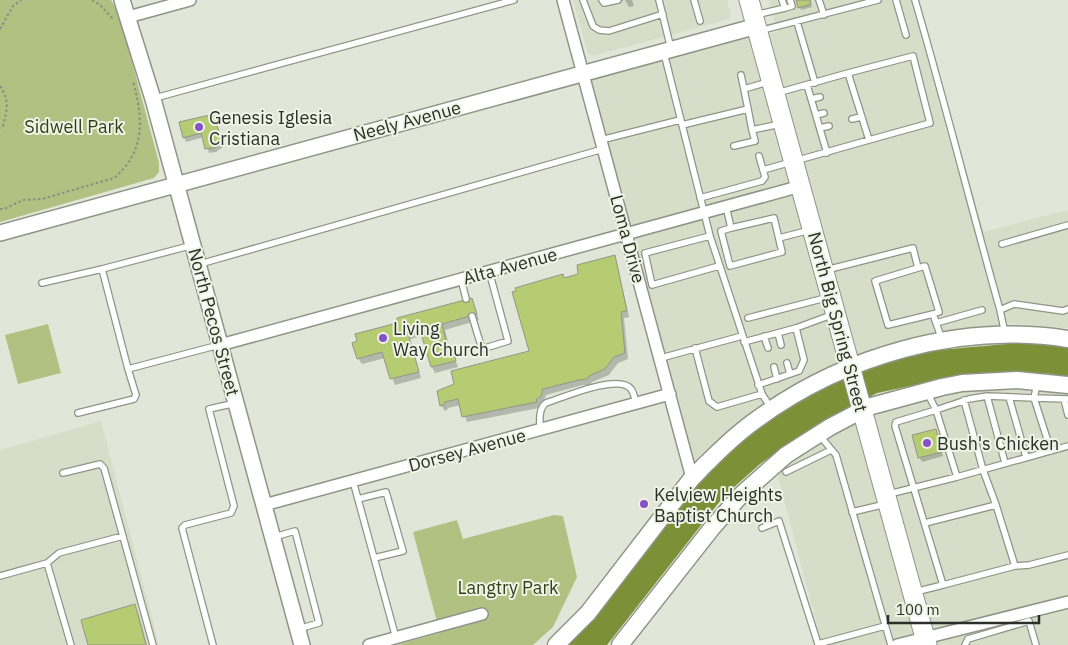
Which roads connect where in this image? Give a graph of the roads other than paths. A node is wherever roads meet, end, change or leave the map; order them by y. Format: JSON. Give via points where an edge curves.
{"nodes":[{"id":1,"x":122,"y":0,"type":"edge"},
{"id":2,"x":190,"y":0,"type":"edge"},
{"id":3,"x":514,"y":0,"type":"edge"},
{"id":4,"x":563,"y":0,"type":"edge"},
{"id":5,"x":583,"y":0,"type":"edge"},
{"id":6,"x":602,"y":0,"type":"edge"},
{"id":7,"x":618,"y":0,"type":"edge"},
{"id":8,"x":659,"y":0,"type":"edge"},
{"id":9,"x":694,"y":0,"type":"edge"},
{"id":10,"x":782,"y":0,"type":"edge"},
{"id":11,"x":790,"y":0,"type":"edge"},
{"id":12,"x":819,"y":0,"type":"edge"},
{"id":13,"x":847,"y":0,"type":"edge"},
{"id":14,"x":878,"y":0,"type":"edge"},
{"id":15,"x":896,"y":0,"type":"edge"},
{"id":16,"x":915,"y":0,"type":"edge"},
{"id":17,"x":784,"y":8,"type":"junction"},
{"id":18,"x":850,"y":8,"type":"junction"},
{"id":19,"x":662,"y":14,"type":"junction"},
{"id":20,"x":824,"y":15,"type":"junction"},
{"id":21,"x":754,"y":18,"type":"edge"},
{"id":22,"x":123,"y":20,"type":"junction"},
{"id":23,"x":700,"y":21,"type":"dead end"},
{"id":24,"x":796,"y":22,"type":"junction"},
{"id":25,"x":906,"y":35,"type":"dead end"},
{"id":26,"x":667,"y":50,"type":"junction"},
{"id":27,"x":583,"y":73,"type":"junction"},
{"id":28,"x":848,"y":73,"type":"junction"},
{"id":29,"x":741,"y":75,"type":"dead end"},
{"id":30,"x":815,"y":83,"type":"junction"},
{"id":31,"x":807,"y":85,"type":"junction"},
{"id":32,"x":774,"y":88,"type":"junction"},
{"id":33,"x":853,"y":88,"type":"junction"},
{"id":34,"x":744,"y":89,"type":"junction"},
{"id":35,"x":846,"y":90,"type":"dead end"},
{"id":36,"x":820,"y":97,"type":"dead end"},
{"id":37,"x":153,"y":99,"type":"junction"},
{"id":38,"x":811,"y":99,"type":"junction"},
{"id":39,"x":858,"y":104,"type":"junction"},
{"id":40,"x":850,"y":106,"type":"dead end"},
{"id":41,"x":748,"y":109,"type":"junction"},
{"id":42,"x":824,"y":113,"type":"dead end"},
{"id":43,"x":816,"y":116,"type":"junction"},
{"id":44,"x":862,"y":117,"type":"junction"},
{"id":45,"x":852,"y":119,"type":"dead end"},
{"id":46,"x":681,"y":122,"type":"junction"},
{"id":47,"x":783,"y":123,"type":"junction"},
{"id":48,"x":829,"y":126,"type":"dead end"},
{"id":49,"x":820,"y":128,"type":"junction"},
{"id":50,"x":752,"y":130,"type":"junction"},
{"id":51,"x":869,"y":140,"type":"junction"},
{"id":52,"x":602,"y":144,"type":"junction"},
{"id":53,"x":734,"y":146,"type":"dead end"},
{"id":54,"x":827,"y":153,"type":"junction"},
{"id":55,"x":759,"y":156,"type":"dead end"},
{"id":56,"x":794,"y":162,"type":"junction"},
{"id":57,"x":763,"y":170,"type":"junction"},
{"id":58,"x":176,"y":185,"type":"junction"},
{"id":59,"x":801,"y":186,"type":"junction"},
{"id":60,"x":700,"y":198,"type":"junction"},
{"id":61,"x":726,"y":206,"type":"junction"},
{"id":62,"x":704,"y":212,"type":"junction"},
{"id":63,"x":1068,"y":225,"type":"edge"},
{"id":64,"x":731,"y":228,"type":"junction"},
{"id":65,"x":813,"y":229,"type":"junction"},
{"id":66,"x":0,"y":233,"type":"edge"},
{"id":67,"x":627,"y":234,"type":"junction"},
{"id":68,"x":710,"y":236,"type":"junction"},
{"id":69,"x":779,"y":238,"type":"junction"},
{"id":70,"x":1002,"y":244,"type":"dead end"},
{"id":71,"x":193,"y":245,"type":"junction"},
{"id":72,"x":198,"y":264,"type":"junction"},
{"id":73,"x":719,"y":266,"type":"junction"},
{"id":74,"x":918,"y":268,"type":"junction"},
{"id":75,"x":102,"y":269,"type":"junction"},
{"id":76,"x":824,"y":270,"type":"junction"},
{"id":77,"x":489,"y":271,"type":"junction"},
{"id":78,"x":461,"y":279,"type":"junction"},
{"id":79,"x":42,"y":283,"type":"dead end"},
{"id":80,"x":466,"y":299,"type":"dead end"},
{"id":81,"x":834,"y":305,"type":"junction"},
{"id":82,"x":1068,"y":309,"type":"edge"},
{"id":83,"x":982,"y":310,"type":"dead end"},
{"id":84,"x":1000,"y":310,"type":"junction"},
{"id":85,"x":933,"y":314,"type":"junction"},
{"id":86,"x":472,"y":316,"type":"dead end"},
{"id":87,"x":748,"y":318,"type":"dead end"},
{"id":88,"x":936,"y":323,"type":"junction"},
{"id":89,"x":796,"y":328,"type":"junction"},
{"id":90,"x":778,"y":333,"type":"junction"},
{"id":91,"x":1005,"y":334,"type":"junction"},
{"id":92,"x":764,"y":336,"type":"junction"},
{"id":93,"x":743,"y":339,"type":"junction"},
{"id":94,"x":1068,"y":339,"type":"edge"},
{"id":95,"x":943,"y":341,"type":"junction"},
{"id":96,"x":220,"y":345,"type":"junction"},
{"id":97,"x":781,"y":345,"type":"dead end"},
{"id":98,"x":695,"y":348,"type":"junction"},
{"id":99,"x":768,"y":348,"type":"dead end"},
{"id":100,"x":660,"y":358,"type":"junction"},
{"id":101,"x":787,"y":363,"type":"dead end"},
{"id":102,"x":774,"y":367,"type":"dead end"},
{"id":103,"x":851,"y":367,"type":"junction"},
{"id":104,"x":128,"y":369,"type":"junction"},
{"id":105,"x":790,"y":374,"type":"junction"},
{"id":106,"x":777,"y":379,"type":"junction"},
{"id":107,"x":1038,"y":382,"type":"junction"},
{"id":108,"x":758,"y":385,"type":"junction"},
{"id":109,"x":926,"y":390,"type":"junction"},
{"id":110,"x":670,"y":394,"type":"junction"},
{"id":111,"x":762,"y":394,"type":"junction"},
{"id":112,"x":1067,"y":394,"type":"edge"},
{"id":113,"x":988,"y":396,"type":"junction"},
{"id":114,"x":1009,"y":397,"type":"junction"},
{"id":115,"x":1034,"y":398,"type":"junction"},
{"id":116,"x":964,"y":400,"type":"junction"},
{"id":117,"x":236,"y":403,"type":"junction"},
{"id":118,"x":636,"y":404,"type":"junction"},
{"id":119,"x":771,"y":409,"type":"junction"},
{"id":120,"x":863,"y":410,"type":"junction"},
{"id":121,"x":936,"y":410,"type":"junction"},
{"id":122,"x":78,"y":413,"type":"dead end"},
{"id":123,"x":1068,"y":415,"type":"edge"},
{"id":124,"x":540,"y":430,"type":"junction"},
{"id":125,"x":818,"y":434,"type":"junction"},
{"id":126,"x":1068,"y":446,"type":"edge"},
{"id":127,"x":831,"y":450,"type":"junction"},
{"id":128,"x":1051,"y":451,"type":"junction"},
{"id":129,"x":1026,"y":457,"type":"junction"},
{"id":130,"x":1005,"y":463,"type":"junction"},
{"id":131,"x":983,"y":470,"type":"junction"},
{"id":132,"x":786,"y":472,"type":"dead end"},
{"id":133,"x":63,"y":473,"type":"dead end"},
{"id":134,"x":957,"y":477,"type":"junction"},
{"id":135,"x":692,"y":478,"type":"junction"},
{"id":136,"x":353,"y":481,"type":"junction"},
{"id":137,"x":914,"y":488,"type":"junction"},
{"id":138,"x":358,"y":499,"type":"junction"},
{"id":139,"x":887,"y":499,"type":"junction"},
{"id":140,"x":264,"y":505,"type":"junction"},
{"id":141,"x":996,"y":505,"type":"junction"},
{"id":142,"x":852,"y":512,"type":"junction"},
{"id":143,"x":925,"y":523,"type":"junction"},
{"id":144,"x":762,"y":528,"type":"dead end"},
{"id":145,"x":123,"y":536,"type":"junction"},
{"id":146,"x":272,"y":538,"type":"junction"},
{"id":147,"x":1068,"y":555,"type":"edge"},
{"id":148,"x":374,"y":558,"type":"junction"},
{"id":149,"x":47,"y":563,"type":"junction"},
{"id":150,"x":1015,"y":566,"type":"junction"},
{"id":151,"x":0,"y":576,"type":"edge"},
{"id":152,"x":943,"y":585,"type":"junction"},
{"id":153,"x":913,"y":593,"type":"junction"},
{"id":154,"x":1068,"y":602,"type":"edge"},
{"id":155,"x":482,"y":614,"type":"dead end"},
{"id":156,"x":885,"y":626,"type":"junction"},
{"id":157,"x":297,"y":630,"type":"junction"},
{"id":158,"x":396,"y":638,"type":"junction"},
{"id":159,"x":926,"y":641,"type":"edge"},
{"id":160,"x":818,"y":644,"type":"edge"},
{"id":161,"x":71,"y":645,"type":"edge"},
{"id":162,"x":153,"y":645,"type":"edge"},
{"id":163,"x":213,"y":645,"type":"edge"},
{"id":164,"x":302,"y":645,"type":"edge"},
{"id":165,"x":369,"y":645,"type":"edge"},
{"id":166,"x":556,"y":645,"type":"edge"},
{"id":167,"x":620,"y":645,"type":"edge"},
{"id":168,"x":891,"y":645,"type":"edge"},
{"id":169,"x":898,"y":645,"type":"edge"},
{"id":170,"x":965,"y":645,"type":"edge"},
{"id":171,"x":1036,"y":645,"type":"edge"}],
"edges":[{"from":1,"to":22,"type":"street","name":"North Pecos Street"},
{"from":2,"to":22,"type":"street"},
{"from":3,"to":37,"type":"lane"},
{"from":4,"to":27,"type":"street","name":"Loma Drive"},
{"from":5,"to":19,"type":"lane","via":[[593,26],[599,30],[609,31]]},
{"from":6,"to":7,"type":"lane"},
{"from":8,"to":19,"type":"lane"},
{"from":9,"to":23,"type":"lane"},
{"from":10,"to":17,"type":"lane"},
{"from":11,"to":17,"type":"lane","via":[[792,6]]},
{"from":12,"to":20,"type":"lane"},
{"from":13,"to":18,"type":"lane"},
{"from":14,"to":18,"type":"lane"},
{"from":15,"to":25,"type":"lane"},
{"from":16,"to":84,"type":"lane"},
{"from":17,"to":21,"type":"lane"},
{"from":18,"to":20,"type":"lane"},
{"from":19,"to":26,"type":"lane"},
{"from":20,"to":24,"type":"lane"},
{"from":21,"to":24,"type":"lane"},
{"from":21,"to":26,"type":"street","name":"Neely Avenue"},
{"from":21,"to":32,"type":"highway","name":"North Big Spring Street"},
{"from":22,"to":37,"type":"street","name":"North Pecos Street"},
{"from":24,"to":30,"type":"lane"},
{"from":26,"to":27,"type":"street","name":"Neely Avenue"},
{"from":26,"to":46,"type":"lane"},
{"from":27,"to":52,"type":"street","name":"Loma Drive"},
{"from":27,"to":58,"type":"street","name":"Neely Avenue"},
{"from":28,"to":30,"type":"lane"},
{"from":28,"to":33,"type":"lane"},
{"from":28,"to":51,"type":"lane","via":[[913,56],[930,123]]},
{"from":29,"to":34,"type":"lane"},
{"from":30,"to":31,"type":"lane"},
{"from":31,"to":32,"type":"lane"},
{"from":31,"to":38,"type":"lane"},
{"from":32,"to":34,"type":"lane"},
{"from":32,"to":47,"type":"highway","name":"North Big Spring Street"},
{"from":33,"to":35,"type":"lane"},
{"from":33,"to":39,"type":"lane"},
{"from":34,"to":41,"type":"lane"},
{"from":36,"to":38,"type":"lane"},
{"from":37,"to":58,"type":"street","name":"North Pecos Street"},
{"from":38,"to":43,"type":"lane"},
{"from":39,"to":40,"type":"lane"},
{"from":39,"to":44,"type":"lane"},
{"from":41,"to":46,"type":"lane"},
{"from":41,"to":50,"type":"lane"},
{"from":42,"to":43,"type":"lane"},
{"from":43,"to":49,"type":"lane"},
{"from":44,"to":45,"type":"lane"},
{"from":44,"to":51,"type":"lane"},
{"from":46,"to":52,"type":"lane"},
{"from":46,"to":60,"type":"lane"},
{"from":47,"to":50,"type":"lane"},
{"from":47,"to":56,"type":"highway","name":"North Big Spring Street"},
{"from":48,"to":49,"type":"lane"},
{"from":49,"to":54,"type":"lane"},
{"from":50,"to":53,"type":"lane","via":[[755,141]]},
{"from":51,"to":54,"type":"lane"},
{"from":52,"to":67,"type":"street","name":"Loma Drive"},
{"from":52,"to":72,"type":"lane"},
{"from":54,"to":56,"type":"lane"},
{"from":55,"to":57,"type":"lane"},
{"from":56,"to":57,"type":"lane"},
{"from":56,"to":59,"type":"highway","name":"North Big Spring Street"},
{"from":57,"to":60,"type":"lane","via":[[765,177],[762,181]]},
{"from":58,"to":66,"type":"street","name":"Neely Avenue"},
{"from":58,"to":71,"type":"street","name":"North Pecos Street"},
{"from":59,"to":61,"type":"street","name":"Alta Avenue"},
{"from":59,"to":65,"type":"highway","name":"North Big Spring Street"},
{"from":60,"to":62,"type":"lane"},
{"from":61,"to":62,"type":"street","name":"Alta Avenue"},
{"from":61,"to":64,"type":"lane"},
{"from":62,"to":67,"type":"street","name":"Alta Avenue"},
{"from":62,"to":68,"type":"lane"},
{"from":63,"to":70,"type":"lane"},
{"from":64,"to":69,"type":"lane","via":[[774,218]]},
{"from":64,"to":69,"type":"lane","via":[[721,230],[730,266],[782,252]]},
{"from":65,"to":69,"type":"lane"},
{"from":65,"to":76,"type":"highway","name":"North Big Spring Street"},
{"from":67,"to":77,"type":"street","name":"Alta Avenue"},
{"from":67,"to":100,"type":"street","name":"Loma Drive"},
{"from":68,"to":73,"type":"lane"},
{"from":68,"to":73,"type":"lane","via":[[645,253],[652,285]]},
{"from":71,"to":72,"type":"street","name":"North Pecos Street"},
{"from":71,"to":75,"type":"lane"},
{"from":72,"to":96,"type":"street","name":"North Pecos Street"},
{"from":73,"to":93,"type":"lane"},
{"from":74,"to":76,"type":"lane","via":[[913,248]]},
{"from":74,"to":85,"type":"lane","via":[[925,266],[939,312]]},
{"from":74,"to":85,"type":"lane","via":[[875,281],[888,325]]},
{"from":75,"to":79,"type":"lane"},
{"from":75,"to":104,"type":"lane"},
{"from":76,"to":81,"type":"highway","name":"North Big Spring Street"},
{"from":77,"to":78,"type":"street","name":"Alta Avenue"},
{"from":77,"to":86,"type":"lane","via":[[508,341],[482,350]]},
{"from":78,"to":80,"type":"lane"},
{"from":78,"to":96,"type":"street","name":"Alta Avenue"},
{"from":81,"to":87,"type":"lane"},
{"from":81,"to":89,"type":"lane"},
{"from":81,"to":103,"type":"highway","name":"North Big Spring Street"},
{"from":82,"to":84,"type":"lane","via":[[1014,304]]},
{"from":83,"to":88,"type":"lane"},
{"from":84,"to":91,"type":"lane"},
{"from":85,"to":88,"type":"lane"},
{"from":88,"to":95,"type":"lane"},
{"from":89,"to":90,"type":"lane"},
{"from":89,"to":105,"type":"lane","via":[[804,360],[799,371]]},
{"from":90,"to":92,"type":"lane"},
{"from":90,"to":97,"type":"lane"},
{"from":91,"to":94,"type":"main road"},
{"from":91,"to":95,"type":"main road"},
{"from":92,"to":93,"type":"lane"},
{"from":92,"to":99,"type":"lane"},
{"from":93,"to":98,"type":"lane"},
{"from":93,"to":108,"type":"lane"},
{"from":95,"to":103,"type":"main road","via":[[884,355]]},
{"from":96,"to":104,"type":"lane"},
{"from":96,"to":117,"type":"street","name":"North Pecos Street"},
{"from":98,"to":100,"type":"lane"},
{"from":98,"to":111,"type":"lane","via":[[709,401],[717,407]]},
{"from":100,"to":110,"type":"street","name":"Loma Drive"},
{"from":101,"to":105,"type":"lane"},
{"from":102,"to":106,"type":"lane"},
{"from":103,"to":119,"type":"main road","via":[[813,384]]},
{"from":103,"to":120,"type":"highway","name":"North Big Spring Street"},
{"from":104,"to":122,"type":"lane","via":[[136,395],[134,399]]},
{"from":105,"to":106,"type":"lane"},
{"from":106,"to":108,"type":"lane"},
{"from":107,"to":109,"type":"main road","via":[[1017,380]]},
{"from":107,"to":112,"type":"main road"},
{"from":107,"to":115,"type":"lane"},
{"from":108,"to":111,"type":"lane"},
{"from":109,"to":120,"type":"main road"},
{"from":109,"to":121,"type":"lane"},
{"from":110,"to":118,"type":"street","name":"Dorsey Avenue"},
{"from":110,"to":135,"type":"street","name":"Loma Drive"},
{"from":111,"to":119,"type":"lane"},
{"from":112,"to":115,"type":"lane"},
{"from":112,"to":123,"type":"lane"},
{"from":113,"to":114,"type":"lane"},
{"from":113,"to":116,"type":"lane"},
{"from":113,"to":130,"type":"lane"},
{"from":114,"to":115,"type":"lane"},
{"from":114,"to":129,"type":"lane"},
{"from":115,"to":128,"type":"lane"},
{"from":116,"to":121,"type":"lane"},
{"from":116,"to":131,"type":"lane"},
{"from":117,"to":140,"type":"street","name":"North Pecos Street"},
{"from":117,"to":163,"type":"lane","via":[[209,409],[234,506],[231,513],[182,528]]},
{"from":118,"to":124,"type":"street","name":"Dorsey Avenue"},
{"from":118,"to":124,"type":"lane","via":[[631,389],[626,385],[607,383],[546,403],[542,406]]},
{"from":119,"to":135,"type":"main road","via":[[733,438]]},
{"from":120,"to":125,"type":"main road"},
{"from":120,"to":139,"type":"highway","name":"North Big Spring Street"},
{"from":121,"to":134,"type":"lane"},
{"from":121,"to":137,"type":"lane","via":[[896,422],[895,431]]},
{"from":124,"to":136,"type":"street","name":"Dorsey Avenue"},
{"from":125,"to":127,"type":"lane"},
{"from":125,"to":167,"type":"main road","via":[[786,455],[742,494]]},
{"from":126,"to":128,"type":"lane"},
{"from":127,"to":132,"type":"lane"},
{"from":127,"to":142,"type":"lane","via":[[836,455]]},
{"from":128,"to":129,"type":"lane"},
{"from":129,"to":130,"type":"lane"},
{"from":130,"to":131,"type":"lane"},
{"from":131,"to":134,"type":"lane"},
{"from":131,"to":141,"type":"lane"},
{"from":133,"to":145,"type":"lane","via":[[100,464],[104,468]]},
{"from":134,"to":137,"type":"lane"},
{"from":135,"to":166,"type":"main road","via":[[588,613]]},
{"from":136,"to":138,"type":"lane"},
{"from":136,"to":140,"type":"street","name":"Dorsey Avenue"},
{"from":137,"to":139,"type":"lane"},
{"from":137,"to":143,"type":"lane"},
{"from":138,"to":148,"type":"lane"},
{"from":138,"to":148,"type":"lane","via":[[386,492],[403,551]]},
{"from":139,"to":142,"type":"lane"},
{"from":139,"to":153,"type":"highway","name":"North Big Spring Street"},
{"from":140,"to":146,"type":"street","name":"North Pecos Street"},
{"from":141,"to":143,"type":"lane"},
{"from":141,"to":150,"type":"lane"},
{"from":142,"to":156,"type":"lane"},
{"from":143,"to":152,"type":"lane"},
{"from":144,"to":160,"type":"lane","via":[[779,521]]},
{"from":145,"to":149,"type":"lane","via":[[59,553]]},
{"from":145,"to":162,"type":"lane"},
{"from":146,"to":157,"type":"street","name":"North Pecos Street"},
{"from":146,"to":157,"type":"lane","via":[[294,531],[319,623]]},
{"from":147,"to":150,"type":"lane"},
{"from":148,"to":158,"type":"lane"},
{"from":149,"to":151,"type":"lane"},
{"from":149,"to":161,"type":"lane"},
{"from":150,"to":152,"type":"lane"},
{"from":152,"to":153,"type":"lane"},
{"from":153,"to":159,"type":"highway","name":"North Big Spring Street"},
{"from":154,"to":159,"type":"street"},
{"from":155,"to":158,"type":"street"},
{"from":156,"to":160,"type":"lane"},
{"from":156,"to":168,"type":"lane"},
{"from":157,"to":164,"type":"street","name":"North Pecos Street"},
{"from":158,"to":165,"type":"street"},
{"from":159,"to":169,"type":"street"},
{"from":170,"to":171,"type":"lane","via":[[968,639],[1029,621]]}]}
